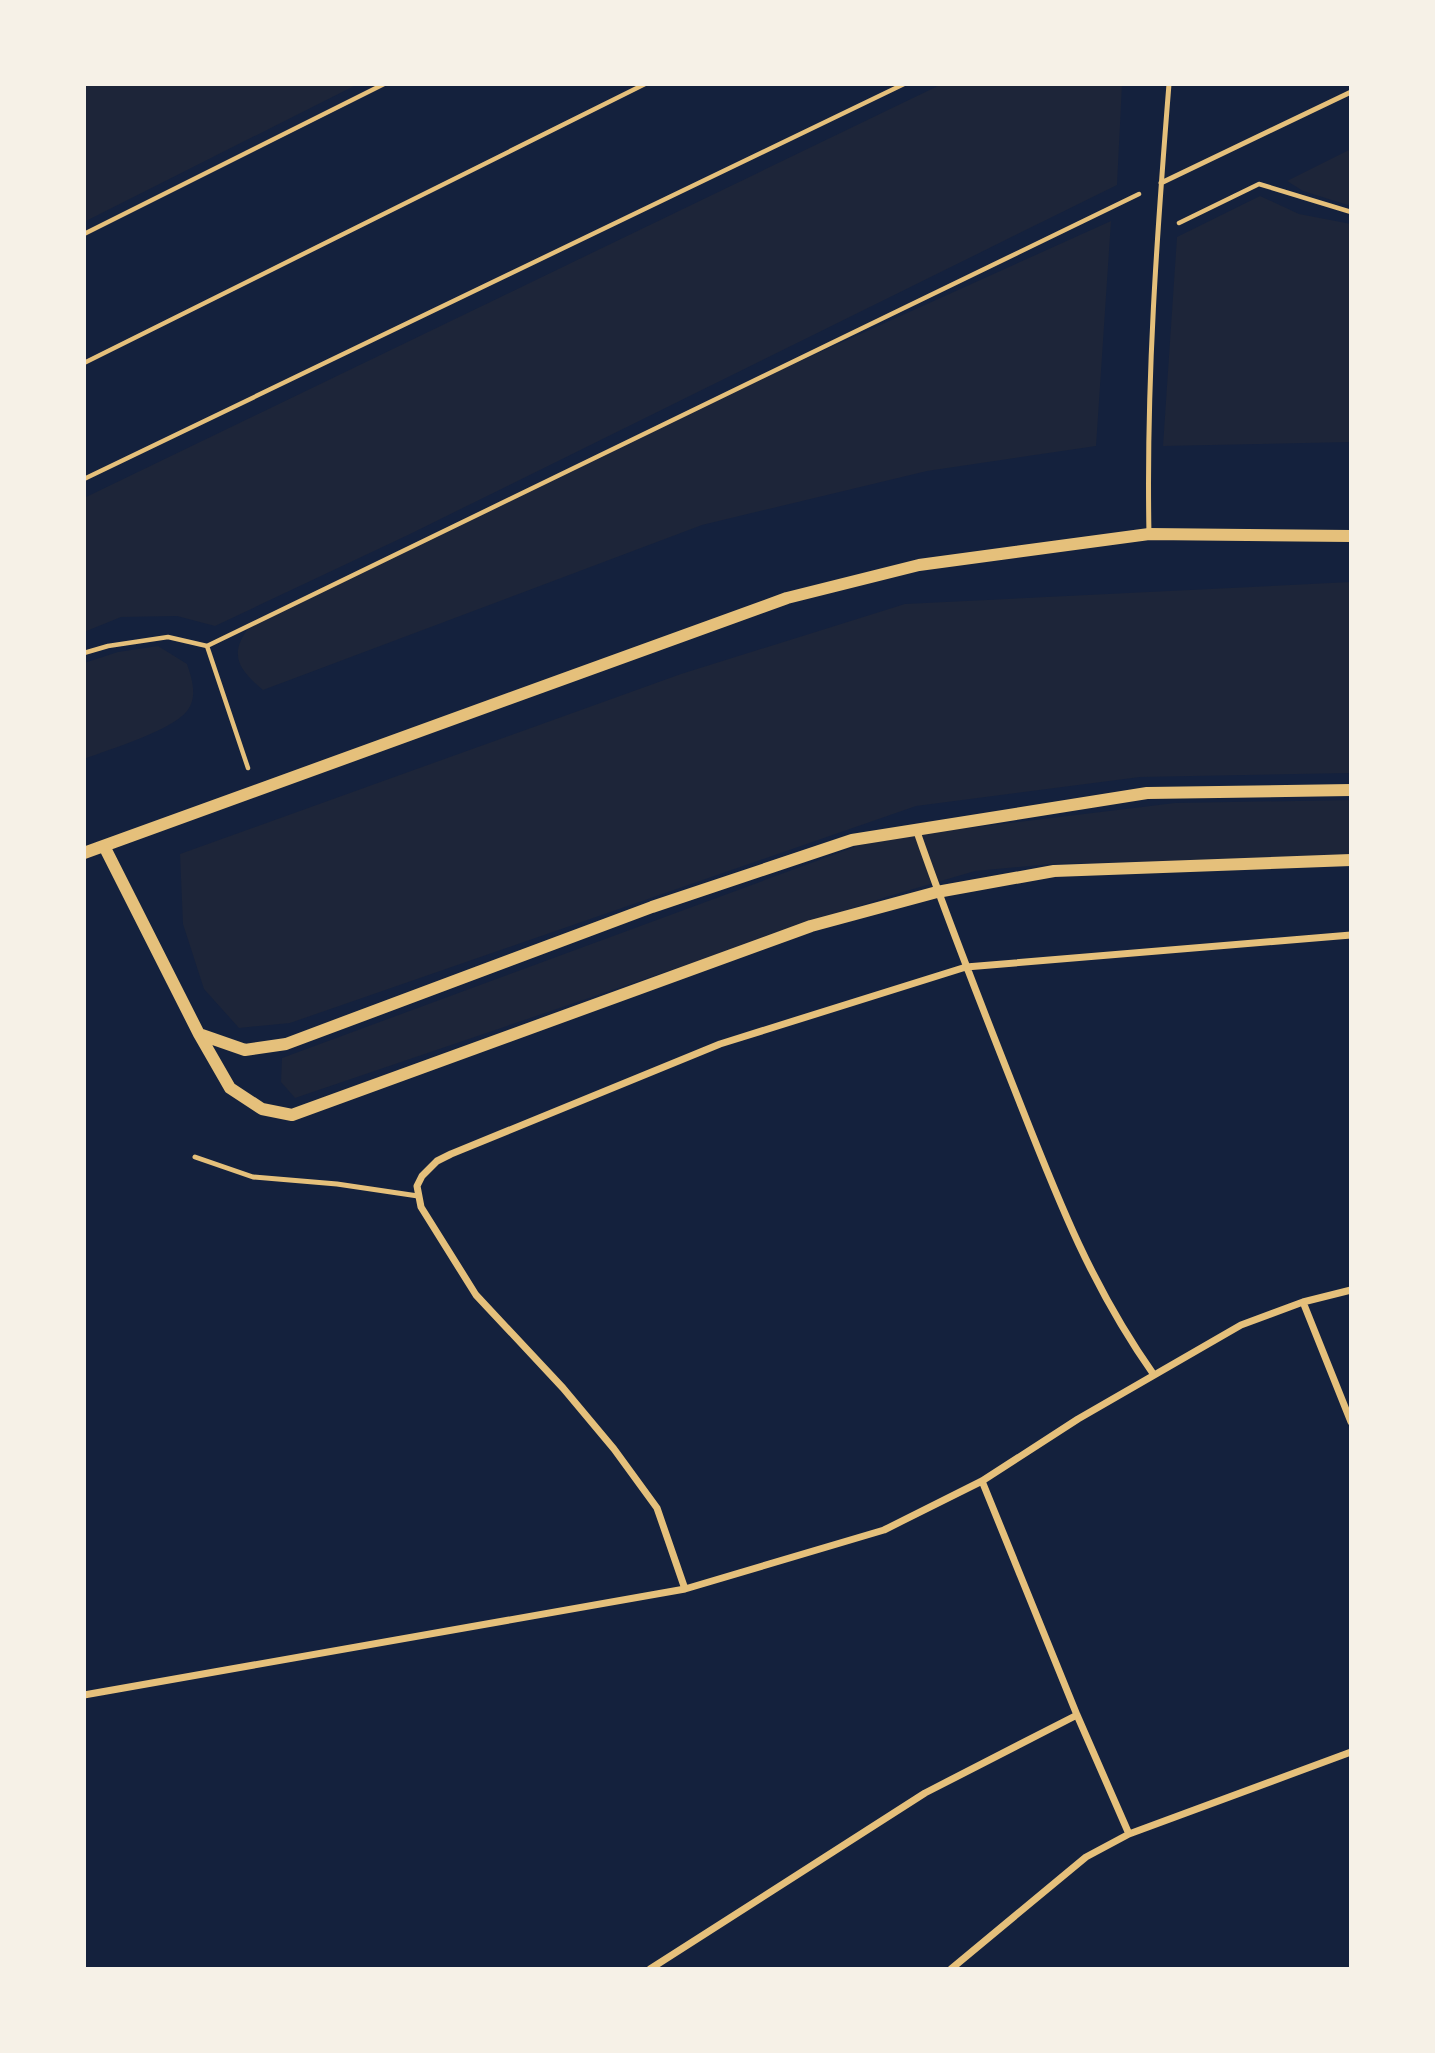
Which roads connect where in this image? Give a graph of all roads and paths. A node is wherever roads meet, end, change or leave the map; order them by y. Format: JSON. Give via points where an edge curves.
{"nodes":[{"id":1,"x":384,"y":84,"type":"edge"},
{"id":2,"x":645,"y":84,"type":"edge"},
{"id":3,"x":904,"y":84,"type":"edge"},
{"id":4,"x":1169,"y":84,"type":"edge"},
{"id":5,"x":1351,"y":92,"type":"edge"},
{"id":6,"x":1161,"y":183,"type":"junction"},
{"id":7,"x":1351,"y":212,"type":"edge"},
{"id":8,"x":84,"y":234,"type":"edge"},
{"id":9,"x":1156,"y":234,"type":"junction"},
{"id":10,"x":84,"y":363,"type":"edge"},
{"id":11,"x":84,"y":479,"type":"edge"},
{"id":12,"x":1149,"y":534,"type":"junction"},
{"id":13,"x":1351,"y":536,"type":"edge"},
{"id":14,"x":207,"y":646,"type":"junction"},
{"id":15,"x":84,"y":653,"type":"edge"},
{"id":16,"x":255,"y":789,"type":"junction"},
{"id":17,"x":1351,"y":790,"type":"edge"},
{"id":18,"x":916,"y":829,"type":"junction"},
{"id":19,"x":104,"y":846,"type":"junction"},
{"id":20,"x":84,"y":853,"type":"edge"},
{"id":21,"x":1351,"y":860,"type":"edge"},
{"id":22,"x":937,"y":892,"type":"junction"},
{"id":23,"x":1351,"y":935,"type":"edge"},
{"id":24,"x":966,"y":967,"type":"junction"},
{"id":25,"x":199,"y":1034,"type":"junction"},
{"id":26,"x":195,"y":1157,"type":"dead end"},
{"id":27,"x":418,"y":1196,"type":"junction"},
{"id":28,"x":1351,"y":1290,"type":"edge"},
{"id":29,"x":1303,"y":1302,"type":"junction"},
{"id":30,"x":1154,"y":1374,"type":"junction"},
{"id":31,"x":1351,"y":1422,"type":"edge"},
{"id":32,"x":982,"y":1481,"type":"junction"},
{"id":33,"x":685,"y":1590,"type":"junction"},
{"id":34,"x":84,"y":1695,"type":"edge"},
{"id":35,"x":1077,"y":1715,"type":"junction"},
{"id":36,"x":1351,"y":1752,"type":"edge"},
{"id":37,"x":1129,"y":1834,"type":"junction"},
{"id":38,"x":650,"y":1969,"type":"edge"},
{"id":39,"x":951,"y":1969,"type":"edge"}],
"edges":[{"from":1,"to":8,"type":"path"},
{"from":2,"to":10,"type":"path"},
{"from":3,"to":11,"type":"path"},
{"from":4,"to":6,"type":"lane"},
{"from":5,"to":6,"type":"lane"},
{"from":6,"to":9,"type":"lane"},
{"from":6,"to":14,"type":"path"},
{"from":7,"to":9,"type":"path","via":[[1259,184]]},
{"from":9,"to":12,"type":"lane","via":[[1147,436]]},
{"from":12,"to":13,"type":"street"},
{"from":12,"to":16,"type":"street","via":[[919,565],[787,598]]},
{"from":14,"to":15,"type":"path","via":[[168,637]]},
{"from":14,"to":16,"type":"path"},
{"from":16,"to":19,"type":"street"},
{"from":17,"to":18,"type":"street","via":[[1147,793]]},
{"from":18,"to":22,"type":"street"},
{"from":18,"to":25,"type":"street","via":[[852,840],[665,903],[286,1044],[245,1050]]},
{"from":19,"to":20,"type":"street"},
{"from":19,"to":25,"type":"street"},
{"from":21,"to":22,"type":"street","via":[[1054,871]]},
{"from":22,"to":24,"type":"street"},
{"from":22,"to":25,"type":"street","via":[[811,926],[292,1115],[262,1109],[230,1088]]},
{"from":23,"to":24,"type":"street"},
{"from":24,"to":27,"type":"street","via":[[720,1044],[451,1154],[422,1176]]},
{"from":24,"to":30,"type":"street","via":[[1074,1240],[1124,1332]]},
{"from":26,"to":27,"type":"lane","via":[[253,1177]]},
{"from":27,"to":33,"type":"street","via":[[475,1296],[563,1388],[657,1508]]},
{"from":28,"to":29,"type":"street"},
{"from":29,"to":30,"type":"street","via":[[1241,1325]]},
{"from":29,"to":31,"type":"street"},
{"from":30,"to":32,"type":"street"},
{"from":32,"to":33,"type":"street","via":[[884,1530]]},
{"from":32,"to":35,"type":"street"},
{"from":33,"to":34,"type":"street"},
{"from":35,"to":37,"type":"street"},
{"from":35,"to":38,"type":"street","via":[[925,1793]]},
{"from":36,"to":37,"type":"street"},
{"from":37,"to":39,"type":"street","via":[[1086,1857]]}]}
